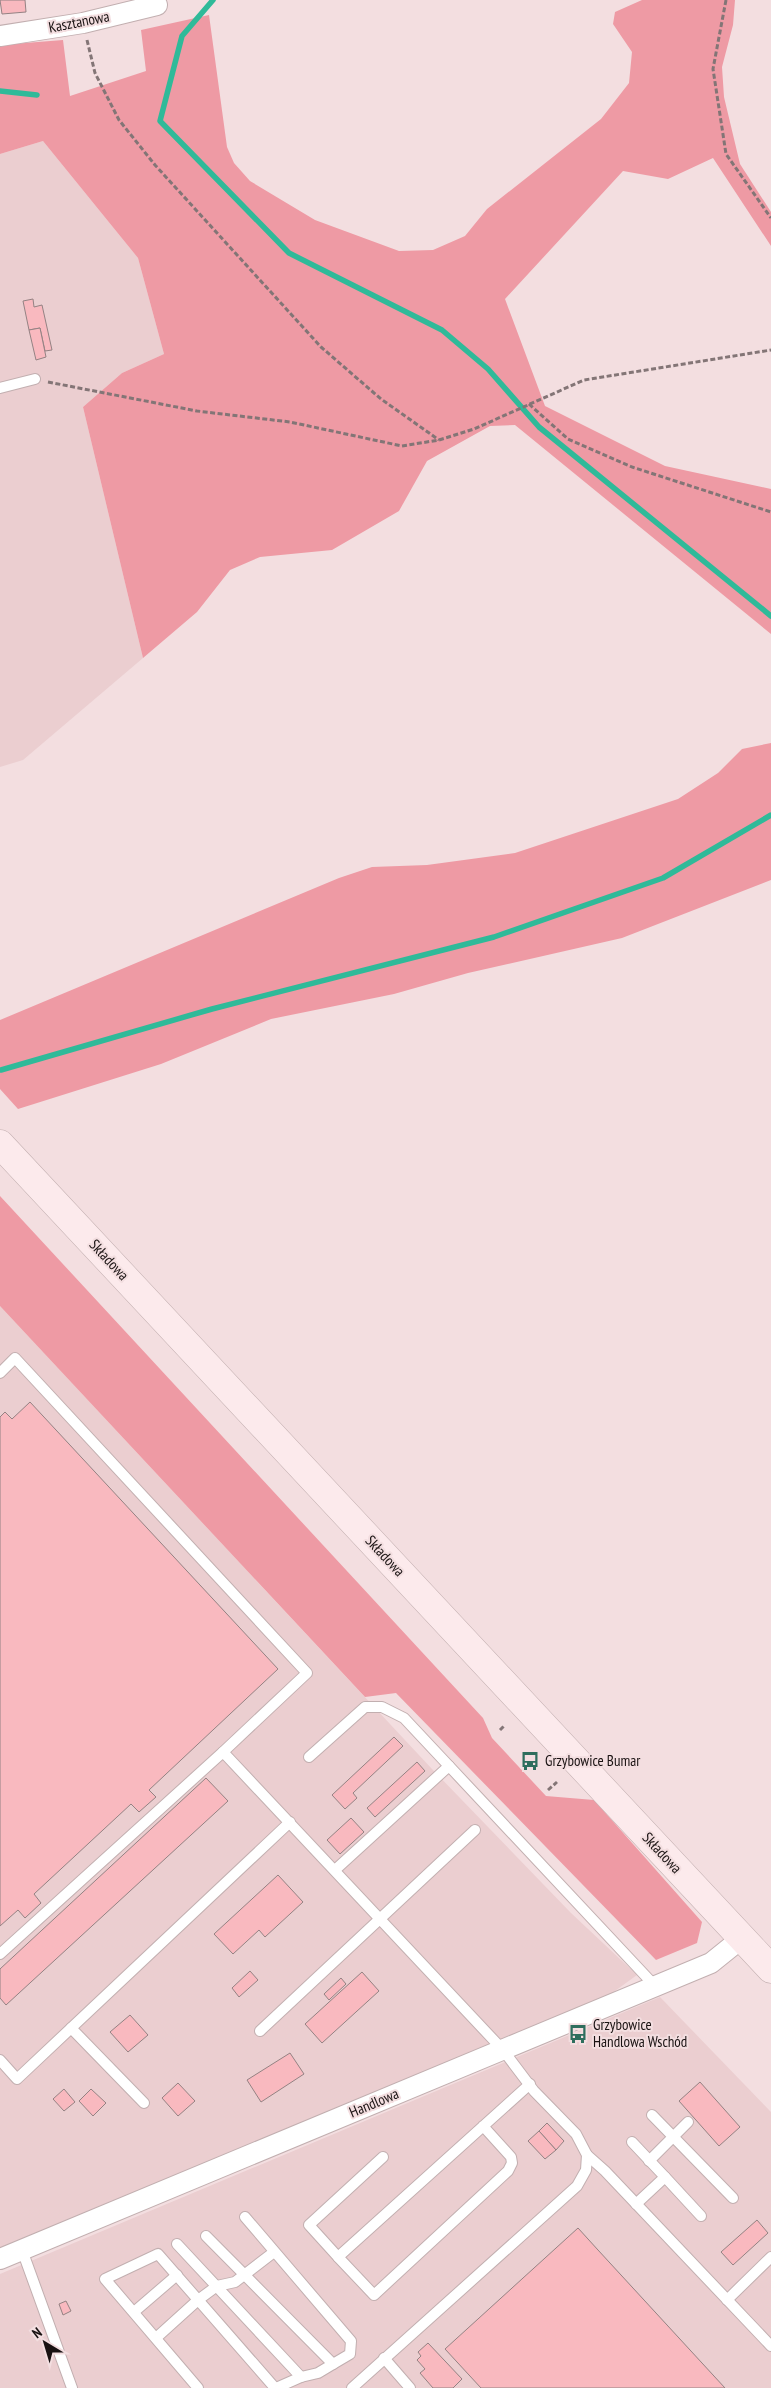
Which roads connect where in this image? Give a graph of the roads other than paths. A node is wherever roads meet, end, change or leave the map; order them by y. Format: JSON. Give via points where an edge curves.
{"nodes":[{"id":1,"x":157,"y":5,"type":"dead end"},
{"id":2,"x":0,"y":36,"type":"edge"},
{"id":3,"x":35,"y":379,"type":"road end"},
{"id":4,"x":0,"y":388,"type":"edge"},
{"id":5,"x":0,"y":1144,"type":"edge"},
{"id":6,"x":0,"y":1373,"type":"edge"},
{"id":7,"x":223,"y":1752,"type":"junction"},
{"id":8,"x":309,"y":1757,"type":"dead end"},
{"id":9,"x":449,"y":1766,"type":"junction"},
{"id":10,"x":290,"y":1822,"type":"junction"},
{"id":11,"x":474,"y":1830,"type":"dead end"},
{"id":12,"x":336,"y":1870,"type":"junction"},
{"id":13,"x":381,"y":1920,"type":"junction"},
{"id":14,"x":742,"y":1938,"type":"junction"},
{"id":15,"x":0,"y":1954,"type":"edge"},
{"id":16,"x":771,"y":1969,"type":"edge"},
{"id":17,"x":655,"y":1986,"type":"junction"},
{"id":18,"x":71,"y":2028,"type":"junction"},
{"id":19,"x":260,"y":2031,"type":"dead end"},
{"id":20,"x":503,"y":2050,"type":"junction"},
{"id":21,"x":0,"y":2060,"type":"edge"},
{"id":22,"x":530,"y":2084,"type":"junction"},
{"id":23,"x":144,"y":2103,"type":"dead end"},
{"id":24,"x":652,"y":2115,"type":"dead end"},
{"id":25,"x":688,"y":2122,"type":"dead end"},
{"id":26,"x":483,"y":2126,"type":"junction"},
{"id":27,"x":673,"y":2137,"type":"junction"},
{"id":28,"x":632,"y":2142,"type":"dead end"},
{"id":29,"x":587,"y":2155,"type":"junction"},
{"id":30,"x":383,"y":2157,"type":"dead end"},
{"id":31,"x":649,"y":2161,"type":"junction"},
{"id":32,"x":665,"y":2177,"type":"junction"},
{"id":33,"x":733,"y":2198,"type":"dead end"},
{"id":34,"x":636,"y":2204,"type":"junction"},
{"id":35,"x":701,"y":2216,"type":"dead end"},
{"id":36,"x":245,"y":2217,"type":"dead end"},
{"id":37,"x":206,"y":2236,"type":"dead end"},
{"id":38,"x":177,"y":2244,"type":"dead end"},
{"id":39,"x":22,"y":2250,"type":"junction"},
{"id":40,"x":274,"y":2252,"type":"junction"},
{"id":41,"x":338,"y":2257,"type":"junction"},
{"id":42,"x":771,"y":2257,"type":"edge"},
{"id":43,"x":0,"y":2259,"type":"edge"},
{"id":44,"x":177,"y":2275,"type":"junction"},
{"id":45,"x":245,"y":2275,"type":"junction"},
{"id":46,"x":217,"y":2286,"type":"junction"},
{"id":47,"x":198,"y":2300,"type":"junction"},
{"id":48,"x":727,"y":2300,"type":"junction"},
{"id":49,"x":134,"y":2312,"type":"junction"},
{"id":50,"x":156,"y":2338,"type":"junction"},
{"id":51,"x":771,"y":2346,"type":"edge"},
{"id":52,"x":384,"y":2358,"type":"junction"},
{"id":53,"x":333,"y":2364,"type":"junction"},
{"id":54,"x":301,"y":2377,"type":"junction"},
{"id":55,"x":72,"y":2388,"type":"edge"},
{"id":56,"x":198,"y":2388,"type":"edge"},
{"id":57,"x":276,"y":2388,"type":"edge"},
{"id":58,"x":352,"y":2388,"type":"edge"},
{"id":59,"x":410,"y":2388,"type":"edge"}],
"edges":[{"from":1,"to":2,"type":"street","name":"Kasztanowa","via":[[82,23]]},
{"from":3,"to":4,"type":"lane"},
{"from":5,"to":14,"type":"main road","name":"Składowa"},
{"from":6,"to":7,"type":"lane","via":[[15,1358],[307,1673]]},
{"from":7,"to":10,"type":"lane"},
{"from":7,"to":15,"type":"lane"},
{"from":8,"to":9,"type":"lane","via":[[365,1707],[382,1707],[404,1718]]},
{"from":9,"to":12,"type":"lane"},
{"from":9,"to":17,"type":"lane"},
{"from":10,"to":12,"type":"lane"},
{"from":10,"to":18,"type":"lane"},
{"from":11,"to":13,"type":"lane"},
{"from":12,"to":13,"type":"lane"},
{"from":13,"to":19,"type":"lane"},
{"from":13,"to":20,"type":"lane"},
{"from":14,"to":16,"type":"main road","name":"Składowa"},
{"from":14,"to":17,"type":"street","name":"Handlowa","via":[[711,1963]]},
{"from":17,"to":20,"type":"street","name":"Handlowa"},
{"from":18,"to":21,"type":"lane","via":[[16,2079]]},
{"from":18,"to":23,"type":"lane"},
{"from":20,"to":22,"type":"lane"},
{"from":20,"to":39,"type":"street","name":"Handlowa"},
{"from":22,"to":26,"type":"lane"},
{"from":22,"to":29,"type":"lane","via":[[576,2134]]},
{"from":24,"to":27,"type":"lane"},
{"from":25,"to":27,"type":"lane"},
{"from":26,"to":41,"type":"lane"},
{"from":26,"to":41,"type":"lane","via":[[511,2157],[508,2171],[374,2294]]},
{"from":27,"to":31,"type":"lane"},
{"from":27,"to":33,"type":"lane"},
{"from":28,"to":31,"type":"lane"},
{"from":29,"to":34,"type":"lane"},
{"from":29,"to":52,"type":"lane","via":[[586,2170],[577,2186]]},
{"from":30,"to":41,"type":"lane","via":[[309,2225]]},
{"from":31,"to":32,"type":"lane"},
{"from":32,"to":34,"type":"lane"},
{"from":32,"to":35,"type":"lane"},
{"from":34,"to":48,"type":"lane"},
{"from":36,"to":40,"type":"lane"},
{"from":37,"to":45,"type":"lane"},
{"from":38,"to":46,"type":"lane"},
{"from":39,"to":43,"type":"street","name":"Handlowa"},
{"from":39,"to":55,"type":"lane"},
{"from":40,"to":45,"type":"lane"},
{"from":40,"to":53,"type":"lane","via":[[351,2341],[350,2354]]},
{"from":42,"to":48,"type":"lane"},
{"from":44,"to":47,"type":"lane"},
{"from":44,"to":49,"type":"lane"},
{"from":44,"to":49,"type":"lane","via":[[158,2254],[105,2279]]},
{"from":45,"to":46,"type":"lane","via":[[235,2282]]},
{"from":45,"to":53,"type":"lane"},
{"from":46,"to":47,"type":"lane"},
{"from":46,"to":54,"type":"lane"},
{"from":47,"to":50,"type":"lane"},
{"from":47,"to":57,"type":"lane"},
{"from":48,"to":51,"type":"lane"},
{"from":49,"to":50,"type":"lane"},
{"from":50,"to":56,"type":"lane"},
{"from":52,"to":58,"type":"lane"},
{"from":52,"to":59,"type":"lane"},
{"from":53,"to":54,"type":"lane","via":[[318,2373]]},
{"from":54,"to":57,"type":"lane"}]}
